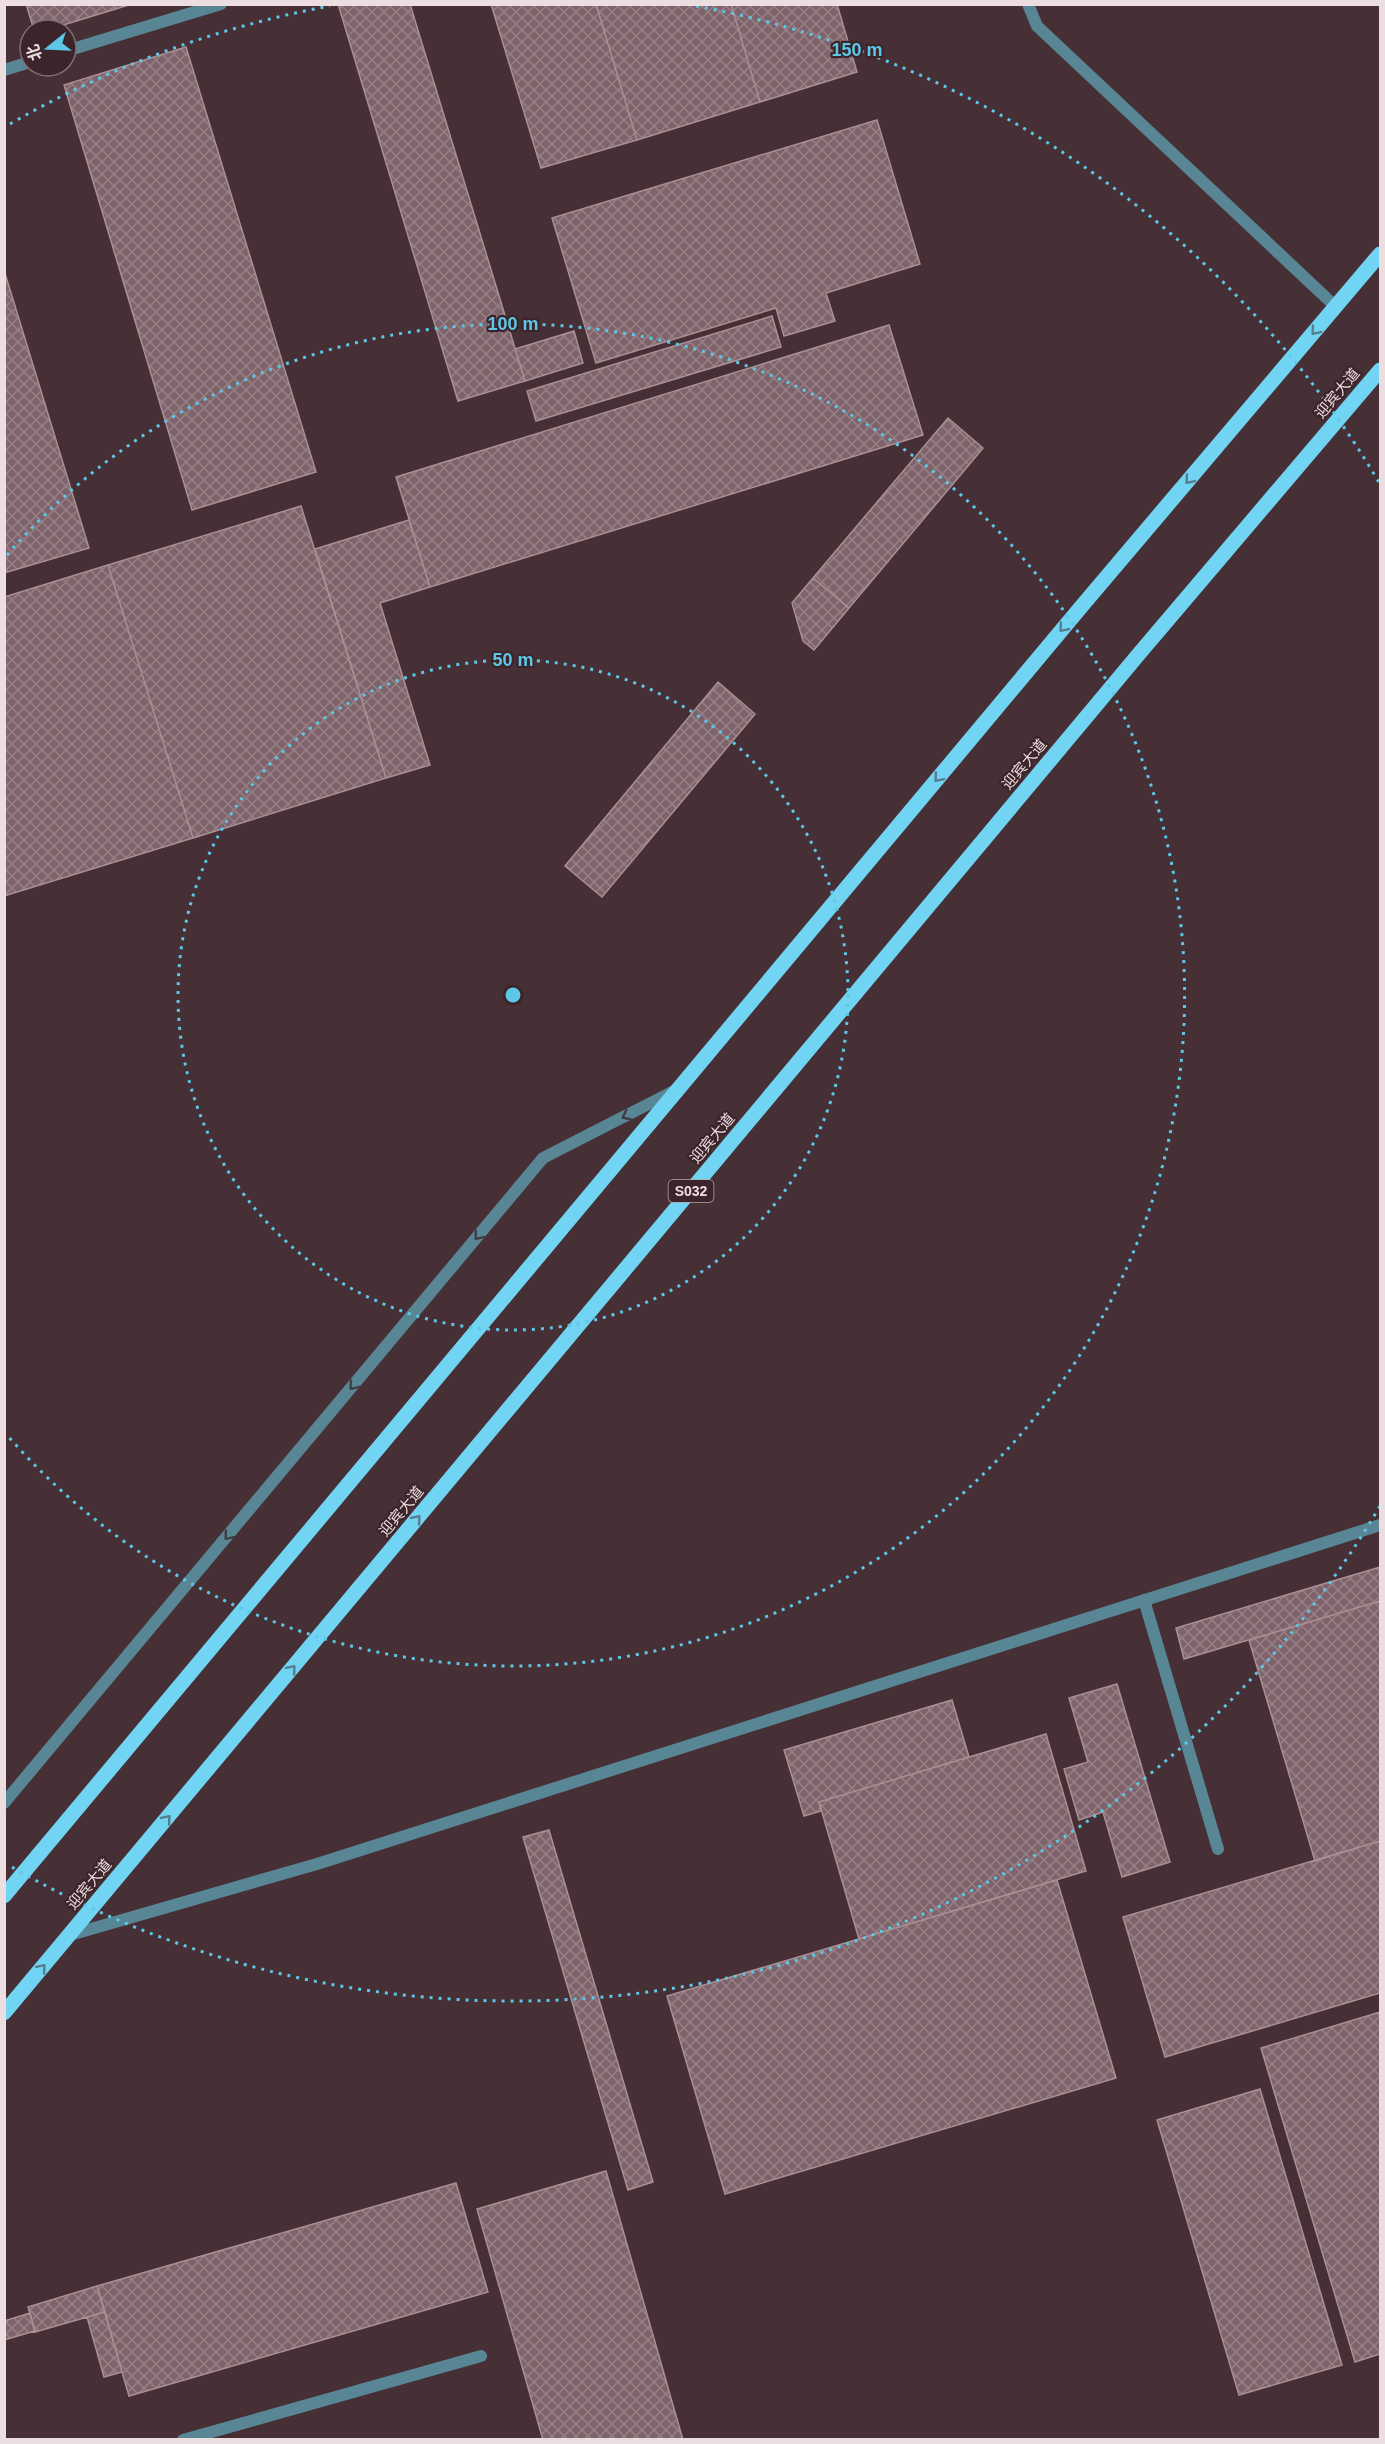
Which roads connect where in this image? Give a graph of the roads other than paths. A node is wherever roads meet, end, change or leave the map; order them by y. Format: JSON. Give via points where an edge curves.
{"nodes":[{"id":1,"x":220,"y":4,"type":"edge"},
{"id":2,"x":1028,"y":4,"type":"edge"},
{"id":3,"x":78,"y":47,"type":"edge"},
{"id":4,"x":1380,"y":254,"type":"edge"},
{"id":5,"x":1336,"y":307,"type":"junction"},
{"id":6,"x":1380,"y":370,"type":"edge"},
{"id":7,"x":678,"y":1089,"type":"junction"},
{"id":8,"x":1380,"y":1525,"type":"edge"},
{"id":9,"x":1144,"y":1600,"type":"junction"},
{"id":10,"x":4,"y":1803,"type":"edge"},
{"id":11,"x":1218,"y":1849,"type":"dead end"},
{"id":12,"x":4,"y":1896,"type":"edge"},
{"id":13,"x":70,"y":1935,"type":"junction"},
{"id":14,"x":4,"y":2013,"type":"edge"},
{"id":15,"x":481,"y":2356,"type":"dead end"},
{"id":16,"x":183,"y":2439,"type":"edge"}],
"edges":[{"from":1,"to":3,"type":"street"},
{"from":2,"to":5,"type":"street","via":[[1037,27]]},
{"from":4,"to":5,"type":"main road"},
{"from":5,"to":7,"type":"main road","one_way":true},
{"from":13,"to":6,"type":"main road","name":"迎宾大道","number":"S032","one_way":true},
{"from":7,"to":10,"type":"street","one_way":true,"via":[[543,1158]]},
{"from":7,"to":12,"type":"main road"},
{"from":8,"to":9,"type":"street"},
{"from":9,"to":11,"type":"street"},
{"from":9,"to":13,"type":"street","via":[[317,1864]]},
{"from":14,"to":13,"type":"main road","name":"迎宾大道","number":"S032","one_way":true},
{"from":15,"to":16,"type":"street"}]}
